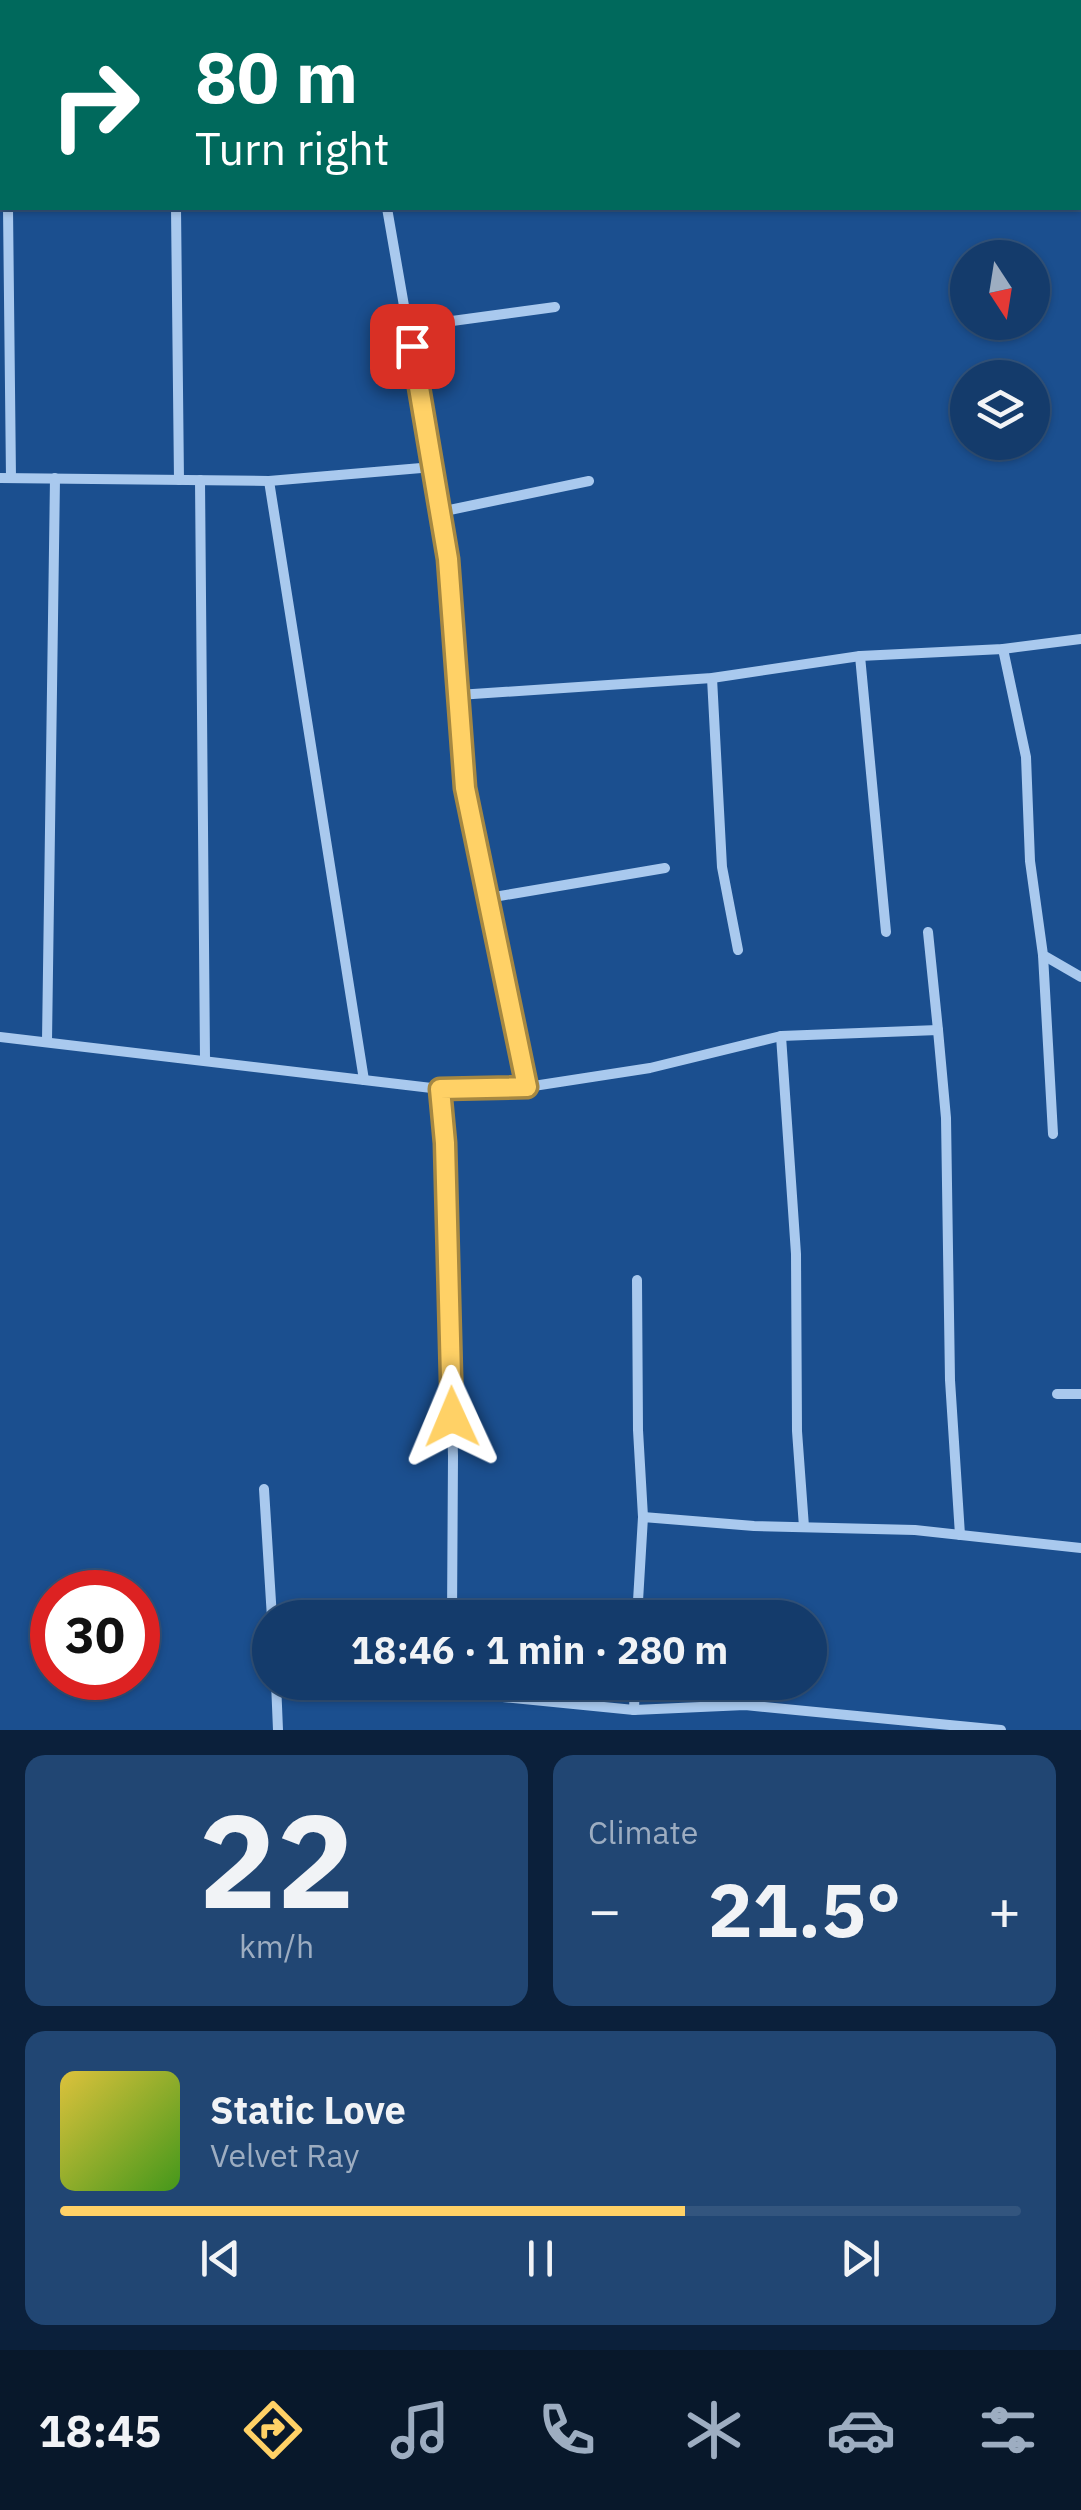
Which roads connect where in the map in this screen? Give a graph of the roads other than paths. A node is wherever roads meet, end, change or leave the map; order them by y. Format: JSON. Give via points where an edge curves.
{"nodes":[{"id":1,"x":8,"y":210,"type":"edge"},
{"id":2,"x":176,"y":210,"type":"edge"},
{"id":3,"x":387,"y":210,"type":"edge"},
{"id":4,"x":555,"y":308,"type":"dead end"},
{"id":5,"x":408,"y":327,"type":"junction"},
{"id":6,"x":432,"y":467,"type":"junction"},
{"id":7,"x":5,"y":478,"type":"edge"},
{"id":8,"x":55,"y":478,"type":"junction"},
{"id":9,"x":179,"y":480,"type":"junction"},
{"id":10,"x":200,"y":480,"type":"junction"},
{"id":11,"x":269,"y":481,"type":"junction"},
{"id":12,"x":588,"y":481,"type":"dead end"},
{"id":13,"x":440,"y":512,"type":"junction"},
{"id":14,"x":1081,"y":639,"type":"edge"},
{"id":15,"x":1003,"y":649,"type":"junction"},
{"id":16,"x":860,"y":656,"type":"junction"},
{"id":17,"x":712,"y":678,"type":"junction"},
{"id":18,"x":458,"y":695,"type":"junction"},
{"id":19,"x":664,"y":868,"type":"dead end"},
{"id":20,"x":488,"y":898,"type":"junction"},
{"id":21,"x":886,"y":932,"type":"dead end"},
{"id":22,"x":928,"y":932,"type":"dead end"},
{"id":23,"x":738,"y":950,"type":"dead end"},
{"id":24,"x":1043,"y":955,"type":"junction"},
{"id":25,"x":1081,"y":977,"type":"edge"},
{"id":26,"x":938,"y":1030,"type":"junction"},
{"id":27,"x":781,"y":1036,"type":"junction"},
{"id":28,"x":0,"y":1037,"type":"edge"},
{"id":29,"x":47,"y":1041,"type":"junction"},
{"id":30,"x":205,"y":1060,"type":"junction"},
{"id":31,"x":364,"y":1080,"type":"junction"},
{"id":32,"x":527,"y":1087,"type":"junction"},
{"id":33,"x":440,"y":1089,"type":"junction"},
{"id":34,"x":1053,"y":1134,"type":"dead end"},
{"id":35,"x":637,"y":1280,"type":"dead end"},
{"id":36,"x":1057,"y":1394,"type":"dead end"},
{"id":37,"x":1081,"y":1394,"type":"edge"},
{"id":38,"x":264,"y":1489,"type":"dead end"},
{"id":39,"x":643,"y":1517,"type":"junction"},
{"id":40,"x":804,"y":1527,"type":"junction"},
{"id":41,"x":960,"y":1535,"type":"junction"},
{"id":42,"x":1081,"y":1548,"type":"edge"},
{"id":43,"x":271,"y":1600,"type":"edge"},
{"id":44,"x":452,"y":1600,"type":"edge"},
{"id":45,"x":638,"y":1600,"type":"edge"},
{"id":46,"x":277,"y":1700,"type":"edge"},
{"id":47,"x":554,"y":1700,"type":"edge"},
{"id":48,"x":634,"y":1700,"type":"edge"},
{"id":49,"x":634,"y":1710,"type":"junction"},
{"id":50,"x":908,"y":1726,"type":"edge"},
{"id":51,"x":278,"y":1730,"type":"edge"},
{"id":52,"x":1001,"y":1730,"type":"edge"}],
"edges":[{"from":1,"to":7,"type":"street"},
{"from":2,"to":9,"type":"street"},
{"from":3,"to":5,"type":"street"},
{"from":4,"to":5,"type":"street"},
{"from":5,"to":6,"type":"street"},
{"from":6,"to":11,"type":"street"},
{"from":6,"to":13,"type":"street"},
{"from":7,"to":8,"type":"street"},
{"from":8,"to":9,"type":"street"},
{"from":8,"to":29,"type":"street"},
{"from":9,"to":10,"type":"street"},
{"from":10,"to":11,"type":"street"},
{"from":10,"to":30,"type":"street"},
{"from":11,"to":31,"type":"street"},
{"from":12,"to":13,"type":"street"},
{"from":13,"to":18,"type":"street"},
{"from":14,"to":15,"type":"street"},
{"from":15,"to":16,"type":"street"},
{"from":15,"to":24,"type":"street","via":[[1026,757]]},
{"from":16,"to":17,"type":"street"},
{"from":16,"to":21,"type":"street"},
{"from":17,"to":18,"type":"street"},
{"from":17,"to":23,"type":"street","via":[[722,867]]},
{"from":18,"to":20,"type":"street","via":[[465,788]]},
{"from":19,"to":20,"type":"street"},
{"from":20,"to":32,"type":"street"},
{"from":22,"to":26,"type":"street"},
{"from":24,"to":25,"type":"street"},
{"from":24,"to":34,"type":"street"},
{"from":26,"to":27,"type":"street"},
{"from":26,"to":41,"type":"street"},
{"from":27,"to":32,"type":"street","via":[[650,1068]]},
{"from":27,"to":40,"type":"street"},
{"from":28,"to":29,"type":"street"},
{"from":29,"to":30,"type":"street"},
{"from":30,"to":31,"type":"street"},
{"from":31,"to":33,"type":"street"},
{"from":32,"to":33,"type":"street"},
{"from":33,"to":44,"type":"street"},
{"from":35,"to":39,"type":"street"},
{"from":36,"to":37,"type":"street"},
{"from":38,"to":43,"type":"street"},
{"from":39,"to":40,"type":"street"},
{"from":39,"to":45,"type":"street"},
{"from":40,"to":41,"type":"street"},
{"from":41,"to":42,"type":"street"},
{"from":46,"to":51,"type":"street"},
{"from":47,"to":49,"type":"street"},
{"from":48,"to":49,"type":"street"},
{"from":49,"to":50,"type":"street","via":[[745,1705]]},
{"from":50,"to":52,"type":"street"}]}
